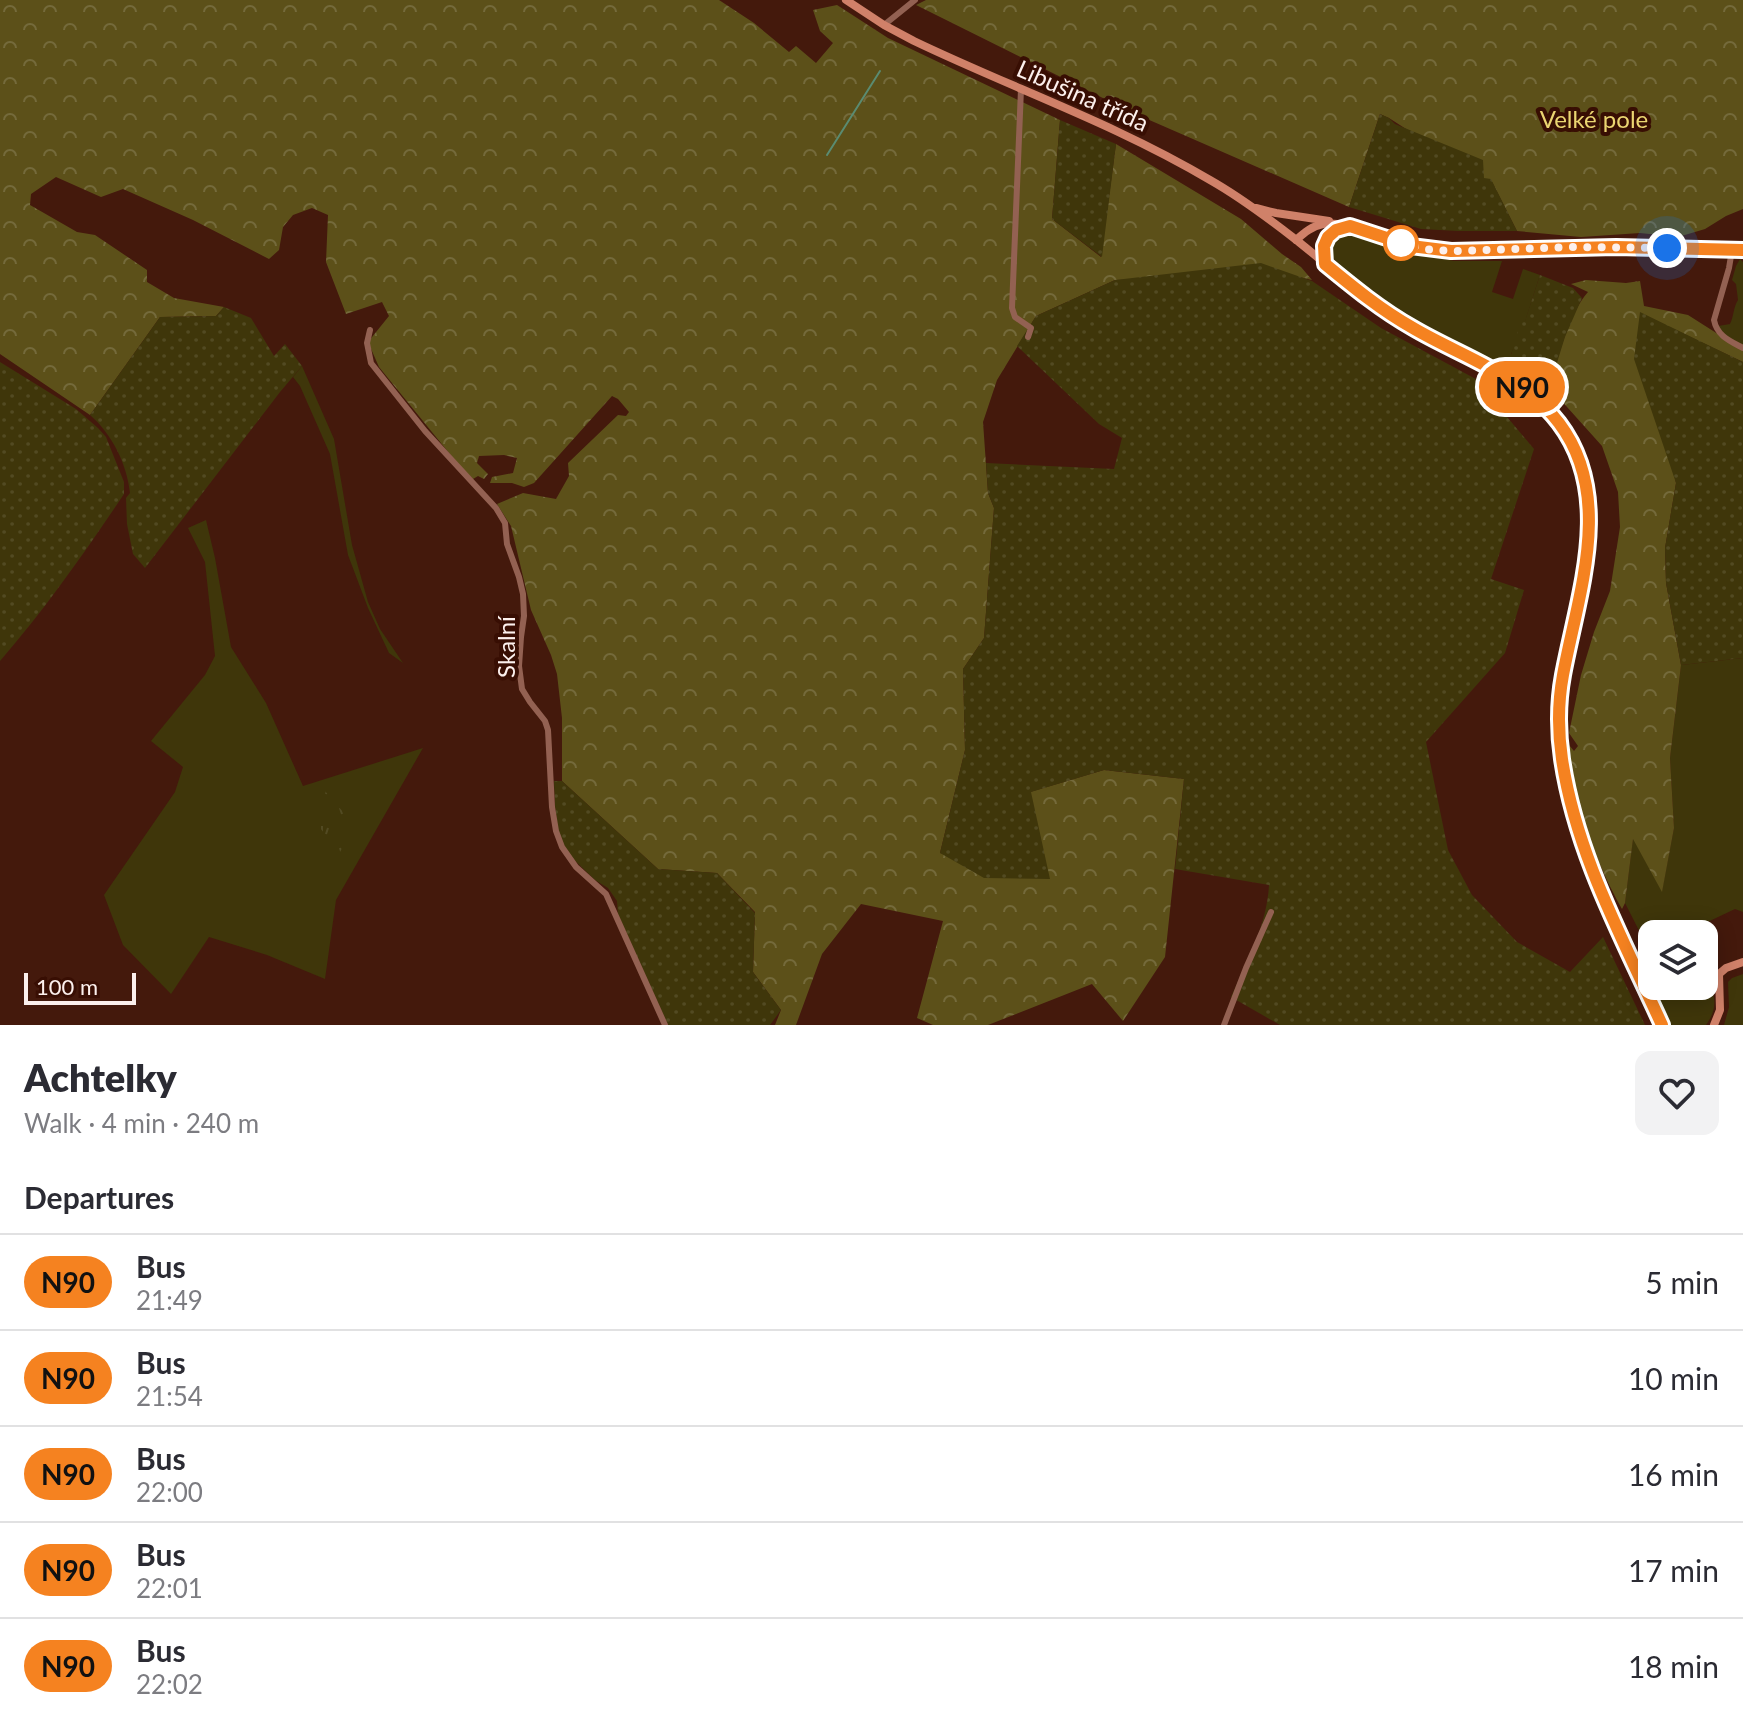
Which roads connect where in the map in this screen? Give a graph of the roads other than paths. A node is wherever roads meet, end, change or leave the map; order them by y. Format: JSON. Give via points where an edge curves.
{"nodes":[{"id":1,"x":846,"y":0,"type":"edge"},
{"id":2,"x":915,"y":0,"type":"edge"},
{"id":3,"x":884,"y":25,"type":"junction"},
{"id":4,"x":1021,"y":89,"type":"junction"},
{"id":5,"x":1248,"y":205,"type":"junction"},
{"id":6,"x":1350,"y":226,"type":"junction"},
{"id":7,"x":1296,"y":240,"type":"junction"},
{"id":8,"x":1732,"y":250,"type":"junction"},
{"id":9,"x":1743,"y":250,"type":"edge"},
{"id":10,"x":1325,"y":264,"type":"junction"},
{"id":11,"x":370,"y":330,"type":"dead end"},
{"id":12,"x":1028,"y":337,"type":"dead end"},
{"id":13,"x":1743,"y":348,"type":"edge"},
{"id":14,"x":1271,"y":912,"type":"dead end"},
{"id":15,"x":1743,"y":962,"type":"edge"},
{"id":16,"x":665,"y":1025,"type":"edge"},
{"id":17,"x":1224,"y":1025,"type":"edge"},
{"id":18,"x":1663,"y":1025,"type":"edge"},
{"id":19,"x":1714,"y":1025,"type":"edge"}],
"edges":[{"from":1,"to":3,"type":"street","name":"Libušina třída"},
{"from":2,"to":3,"type":"street"},
{"from":3,"to":4,"type":"street","name":"Libušina třída"},
{"from":4,"to":5,"type":"street","name":"Libušina třída","via":[[1158,151]]},
{"from":4,"to":12,"type":"street","via":[[1012,308],[1015,317],[1031,328]]},
{"from":5,"to":6,"type":"street"},
{"from":5,"to":7,"type":"street","name":"Libušina třída"},
{"from":6,"to":7,"type":"street","via":[[1320,224]]},
{"from":6,"to":8,"type":"street","via":[[1411,246],[1451,251]]},
{"from":6,"to":10,"type":"street","via":[[1328,237]]},
{"from":7,"to":10,"type":"street","name":"Libušina třída"},
{"from":8,"to":9,"type":"street"},
{"from":8,"to":13,"type":"street","via":[[1714,320],[1720,334]]},
{"from":10,"to":18,"type":"street","name":"Libušina třída","via":[[1405,324],[1516,383],[1554,416],[1573,447],[1586,488],[1589,529],[1562,677],[1562,757],[1577,828],[1593,871]]},
{"from":11,"to":16,"type":"street","name":"Skalní","via":[[371,363],[505,523],[523,594],[522,689],[548,730],[556,831],[568,857],[606,894]]},
{"from":14,"to":17,"type":"street"},
{"from":15,"to":19,"type":"street","via":[[1719,974],[1720,1010]]}]}
